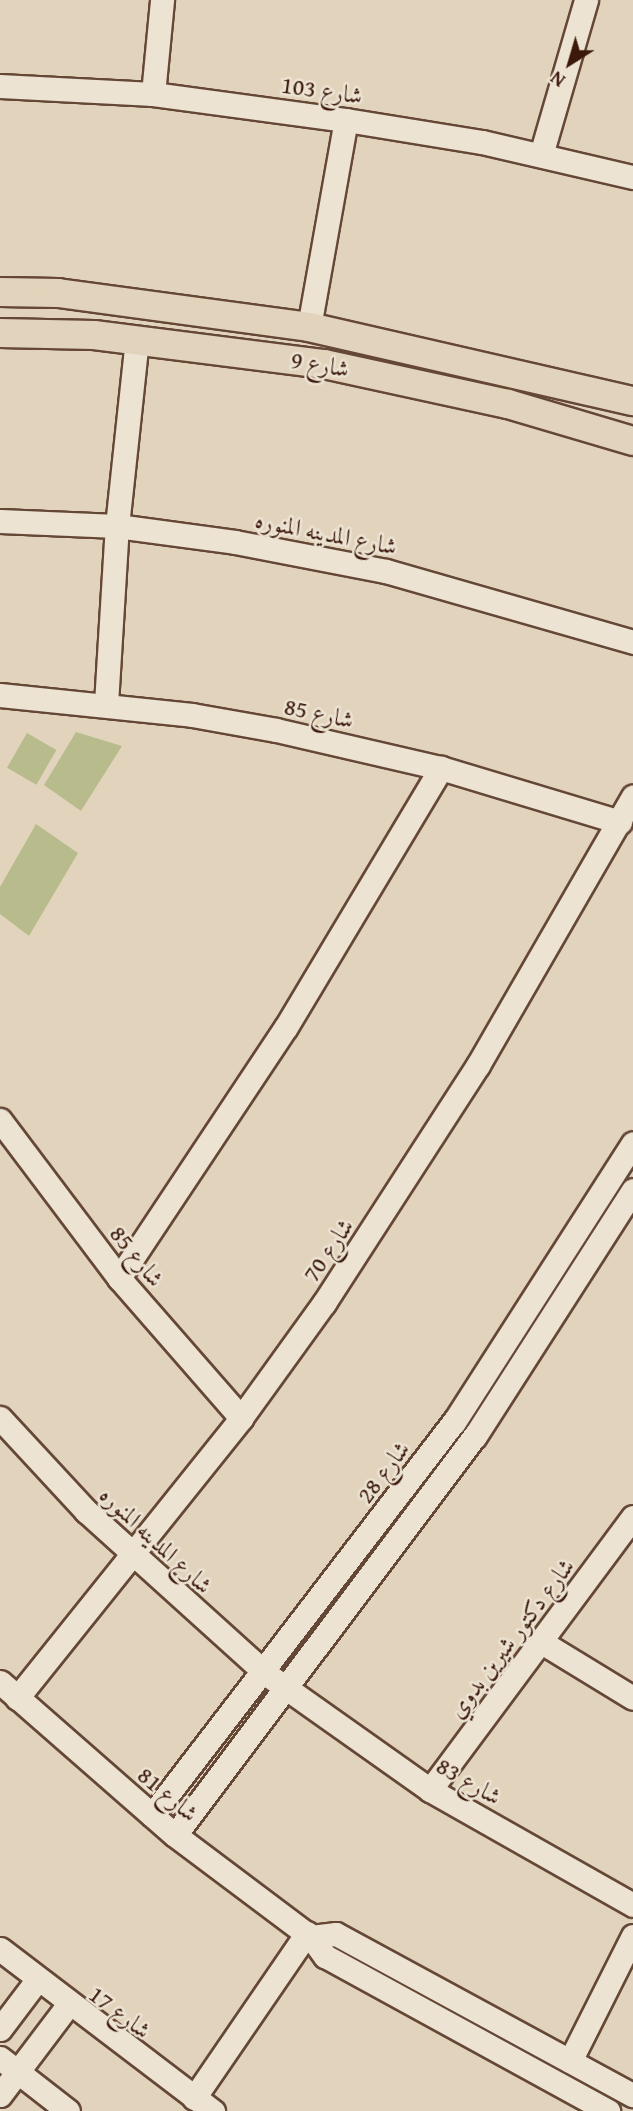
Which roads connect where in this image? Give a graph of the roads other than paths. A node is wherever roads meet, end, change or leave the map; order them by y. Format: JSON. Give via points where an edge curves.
{"nodes":[{"id":1,"x":162,"y":0,"type":"edge"},
{"id":2,"x":586,"y":0,"type":"edge"},
{"id":3,"x":0,"y":86,"type":"edge"},
{"id":4,"x":153,"y":94,"type":"junction"},
{"id":5,"x":346,"y":120,"type":"junction"},
{"id":6,"x":541,"y":155,"type":"junction"},
{"id":7,"x":633,"y":177,"type":"edge"},
{"id":8,"x":0,"y":292,"type":"edge"},
{"id":9,"x":309,"y":327,"type":"junction"},
{"id":10,"x":0,"y":333,"type":"edge"},
{"id":11,"x":137,"y":339,"type":"junction"},
{"id":12,"x":633,"y":401,"type":"edge"},
{"id":13,"x":633,"y":441,"type":"edge"},
{"id":14,"x":0,"y":521,"type":"edge"},
{"id":15,"x":117,"y":526,"type":"junction"},
{"id":16,"x":633,"y":642,"type":"edge"},
{"id":17,"x":0,"y":695,"type":"edge"},
{"id":18,"x":106,"y":704,"type":"junction"},
{"id":19,"x":441,"y":768,"type":"junction"},
{"id":20,"x":633,"y":796,"type":"edge"},
{"id":21,"x":620,"y":822,"type":"junction"},
{"id":22,"x":0,"y":1121,"type":"edge"},
{"id":23,"x":633,"y":1143,"type":"edge"},
{"id":24,"x":633,"y":1190,"type":"edge"},
{"id":25,"x":119,"y":1278,"type":"junction"},
{"id":26,"x":0,"y":1418,"type":"edge"},
{"id":27,"x":241,"y":1418,"type":"junction"},
{"id":28,"x":454,"y":1422,"type":"junction"},
{"id":29,"x":475,"y":1436,"type":"junction"},
{"id":30,"x":633,"y":1517,"type":"edge"},
{"id":31,"x":133,"y":1556,"type":"junction"},
{"id":32,"x":543,"y":1643,"type":"junction"},
{"id":33,"x":265,"y":1673,"type":"junction"},
{"id":34,"x":0,"y":1682,"type":"edge"},
{"id":35,"x":287,"y":1689,"type":"junction"},
{"id":36,"x":17,"y":1698,"type":"junction"},
{"id":37,"x":633,"y":1698,"type":"edge"},
{"id":38,"x":430,"y":1790,"type":"junction"},
{"id":39,"x":152,"y":1815,"type":"junction"},
{"id":40,"x":175,"y":1835,"type":"junction"},
{"id":41,"x":633,"y":1905,"type":"edge"},
{"id":42,"x":309,"y":1935,"type":"junction"},
{"id":43,"x":633,"y":1936,"type":"edge"},
{"id":44,"x":0,"y":1949,"type":"edge"},
{"id":45,"x":37,"y":1980,"type":"junction"},
{"id":46,"x":68,"y":2005,"type":"junction"},
{"id":47,"x":0,"y":2029,"type":"edge"},
{"id":48,"x":0,"y":2058,"type":"edge"},
{"id":49,"x":570,"y":2062,"type":"junction"},
{"id":50,"x":19,"y":2072,"type":"junction"},
{"id":51,"x":0,"y":2095,"type":"edge"},
{"id":52,"x":633,"y":2095,"type":"edge"},
{"id":53,"x":194,"y":2098,"type":"junction"},
{"id":54,"x":68,"y":2111,"type":"edge"},
{"id":55,"x":214,"y":2111,"type":"edge"},
{"id":56,"x":608,"y":2111,"type":"edge"}],
"edges":[{"from":1,"to":4,"type":"street"},
{"from":2,"to":6,"type":"street"},
{"from":3,"to":4,"type":"street","name":"شارع 103"},
{"from":4,"to":5,"type":"street","name":"شارع 103"},
{"from":5,"to":6,"type":"street","name":"شارع 103"},
{"from":5,"to":9,"type":"street"},
{"from":6,"to":7,"type":"street","name":"شارع 103"},
{"from":8,"to":9,"type":"main road","name":"شارع 9","via":[[58,293]]},
{"from":9,"to":12,"type":"main road","name":"شارع 9"},
{"from":10,"to":11,"type":"main road","name":"شارع 9"},
{"from":11,"to":13,"type":"main road","name":"شارع 9","via":[[416,382]]},
{"from":11,"to":15,"type":"street"},
{"from":14,"to":15,"type":"street","name":"شارع المدينه المنوره"},
{"from":15,"to":16,"type":"street","name":"شارع المدينه المنوره","via":[[386,571]]},
{"from":15,"to":18,"type":"street"},
{"from":17,"to":18,"type":"street","name":"شارع 85"},
{"from":18,"to":19,"type":"street","name":"شارع 85","via":[[276,730]]},
{"from":19,"to":21,"type":"street","name":"شارع 85"},
{"from":19,"to":25,"type":"street","via":[[286,1027]]},
{"from":20,"to":21,"type":"street","name":"شارع 70"},
{"from":21,"to":27,"type":"street","name":"شارع 70","via":[[403,1185]]},
{"from":22,"to":25,"type":"street","name":"شارع 85"},
{"from":23,"to":28,"type":"street","name":"شارع 28"},
{"from":24,"to":29,"type":"street"},
{"from":25,"to":27,"type":"street","name":"شارع 85"},
{"from":26,"to":31,"type":"street","name":"شارع المدينه المنوره"},
{"from":27,"to":31,"type":"street","name":"شارع 70"},
{"from":28,"to":29,"type":"street"},
{"from":28,"to":33,"type":"street","name":"شارع 28"},
{"from":29,"to":35,"type":"street"},
{"from":30,"to":32,"type":"street","name":"شارع دكتور شيرين بدوي"},
{"from":31,"to":33,"type":"street","name":"شارع المدينه المنوره"},
{"from":31,"to":36,"type":"street","name":"شارع 70"},
{"from":32,"to":37,"type":"street"},
{"from":32,"to":38,"type":"street","name":"شارع دكتور شيرين بدوي"},
{"from":33,"to":35,"type":"street","name":"شارع المدينه المنوره"},
{"from":33,"to":39,"type":"street","name":"شارع 28"},
{"from":34,"to":36,"type":"street","name":"شارع 81"},
{"from":35,"to":38,"type":"street","name":"شارع 83"},
{"from":35,"to":40,"type":"street"},
{"from":36,"to":39,"type":"street","name":"شارع 81"},
{"from":38,"to":41,"type":"street","name":"شارع 83"},
{"from":39,"to":40,"type":"street","name":"شارع 81"},
{"from":40,"to":42,"type":"street","name":"شارع 81"},
{"from":42,"to":49,"type":"street","via":[[336,1934]]},
{"from":42,"to":53,"type":"street"},
{"from":42,"to":56,"type":"street","name":"شارع 81","via":[[325,1956]]},
{"from":43,"to":49,"type":"street"},
{"from":44,"to":45,"type":"street","name":"شارع 17"},
{"from":45,"to":46,"type":"street","name":"شارع 17"},
{"from":45,"to":47,"type":"street"},
{"from":46,"to":50,"type":"street"},
{"from":46,"to":53,"type":"street","name":"شارع 17"},
{"from":48,"to":50,"type":"street"},
{"from":49,"to":52,"type":"street"},
{"from":50,"to":51,"type":"street"},
{"from":50,"to":54,"type":"street"},
{"from":53,"to":55,"type":"street","name":"شارع 17"}]}
